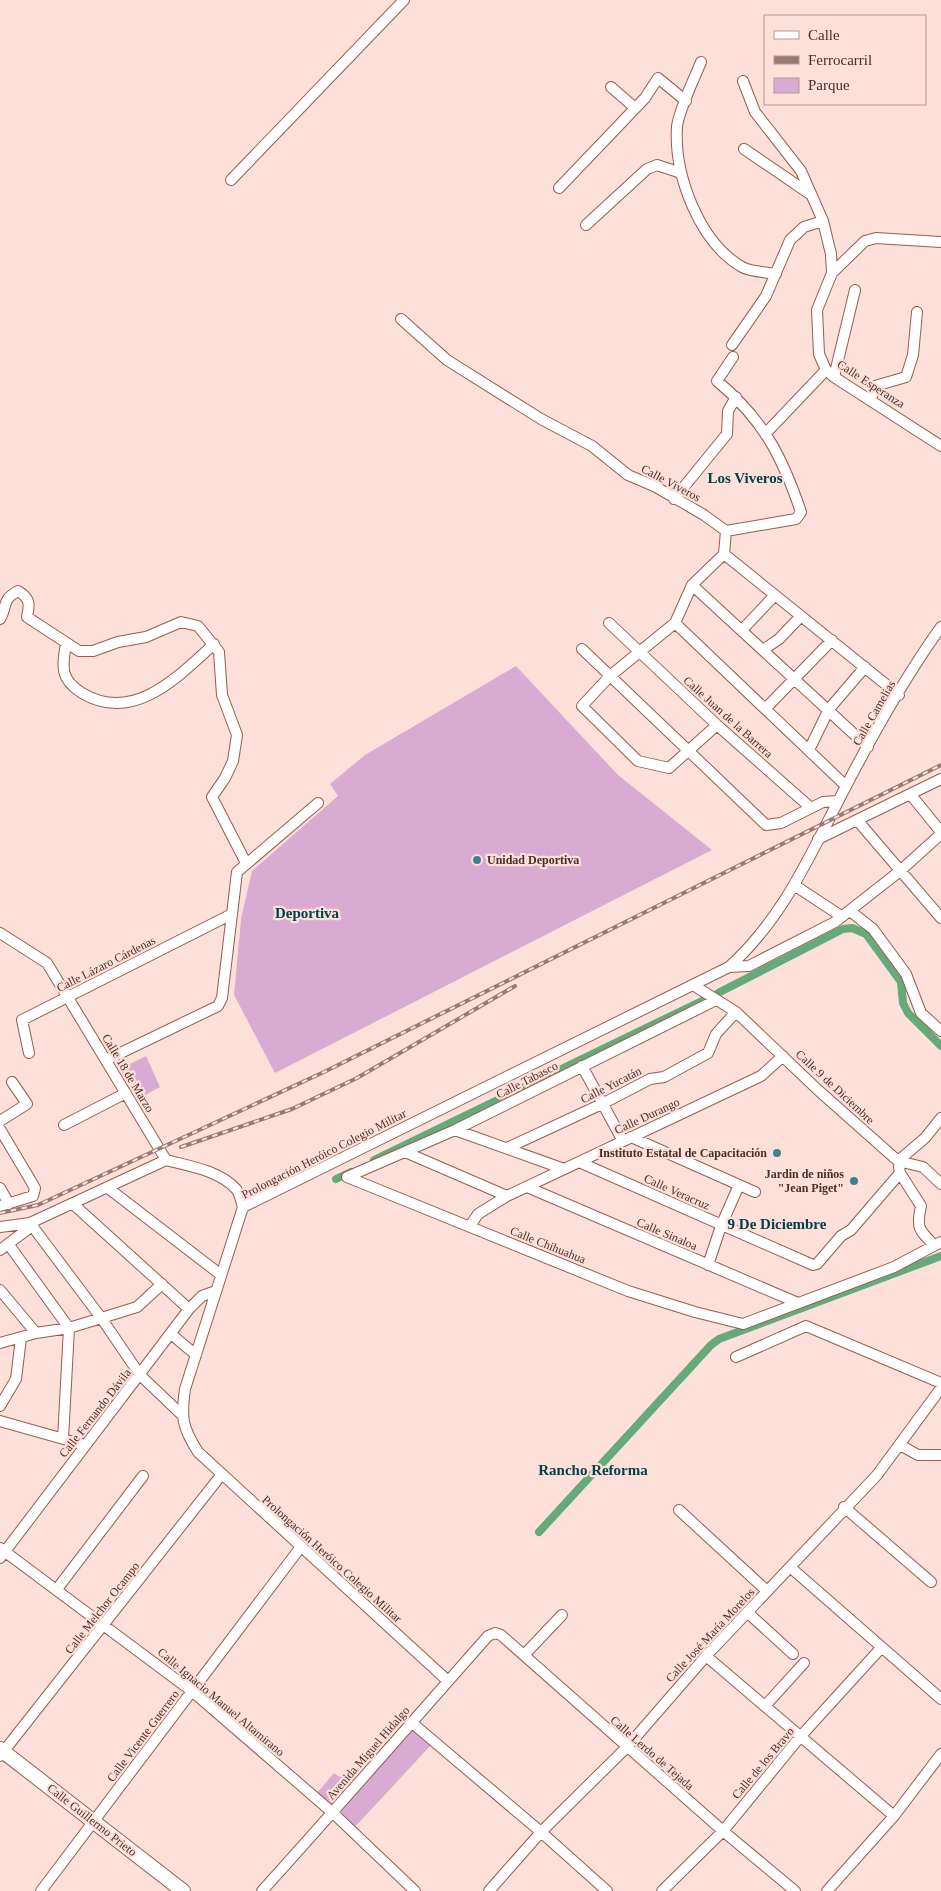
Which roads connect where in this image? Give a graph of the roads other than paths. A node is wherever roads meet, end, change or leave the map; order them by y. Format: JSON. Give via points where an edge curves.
{"nodes":[{"id":1,"x":404,"y":0,"type":"edge"},
{"id":2,"x":701,"y":62,"type":"dead end"},
{"id":3,"x":743,"y":81,"type":"dead end"},
{"id":4,"x":611,"y":87,"type":"dead end"},
{"id":5,"x":686,"y":101,"type":"junction"},
{"id":6,"x":634,"y":107,"type":"junction"},
{"id":7,"x":744,"y":149,"type":"dead end"},
{"id":8,"x":681,"y":173,"type":"junction"},
{"id":9,"x":231,"y":180,"type":"dead end"},
{"id":10,"x":559,"y":188,"type":"dead end"},
{"id":11,"x":811,"y":195,"type":"junction"},
{"id":12,"x":823,"y":222,"type":"junction"},
{"id":13,"x":586,"y":225,"type":"dead end"},
{"id":14,"x":941,"y":242,"type":"edge"},
{"id":15,"x":832,"y":273,"type":"junction"},
{"id":16,"x":776,"y":274,"type":"junction"},
{"id":17,"x":854,"y":290,"type":"dead end"},
{"id":18,"x":917,"y":312,"type":"dead end"},
{"id":19,"x":401,"y":319,"type":"dead end"},
{"id":20,"x":732,"y":345,"type":"dead end"},
{"id":21,"x":733,"y":357,"type":"dead end"},
{"id":22,"x":826,"y":370,"type":"junction"},
{"id":23,"x":834,"y":377,"type":"junction"},
{"id":24,"x":736,"y":398,"type":"junction"},
{"id":25,"x":871,"y":399,"type":"junction"},
{"id":26,"x":766,"y":433,"type":"junction"},
{"id":27,"x":941,"y":446,"type":"edge"},
{"id":28,"x":674,"y":499,"type":"junction"},
{"id":29,"x":726,"y":531,"type":"junction"},
{"id":30,"x":724,"y":554,"type":"junction"},
{"id":31,"x":692,"y":585,"type":"junction"},
{"id":32,"x":776,"y":595,"type":"junction"},
{"id":33,"x":801,"y":616,"type":"junction"},
{"id":34,"x":0,"y":619,"type":"edge"},
{"id":35,"x":610,"y":623,"type":"dead end"},
{"id":36,"x":675,"y":623,"type":"junction"},
{"id":37,"x":941,"y":627,"type":"edge"},
{"id":38,"x":742,"y":630,"type":"junction"},
{"id":39,"x":832,"y":640,"type":"junction"},
{"id":40,"x":66,"y":644,"type":"junction"},
{"id":41,"x":214,"y":644,"type":"junction"},
{"id":42,"x":582,"y":649,"type":"dead end"},
{"id":43,"x":763,"y":650,"type":"junction"},
{"id":44,"x":639,"y":651,"type":"junction"},
{"id":45,"x":865,"y":667,"type":"junction"},
{"id":46,"x":610,"y":676,"type":"junction"},
{"id":47,"x":795,"y":678,"type":"junction"},
{"id":48,"x":899,"y":695,"type":"junction"},
{"id":49,"x":765,"y":709,"type":"junction"},
{"id":50,"x":829,"y":709,"type":"junction"},
{"id":51,"x":717,"y":725,"type":"junction"},
{"id":52,"x":868,"y":747,"type":"junction"},
{"id":53,"x":687,"y":750,"type":"junction"},
{"id":54,"x":809,"y":750,"type":"junction"},
{"id":55,"x":941,"y":780,"type":"edge"},
{"id":56,"x":846,"y":786,"type":"junction"},
{"id":57,"x":911,"y":795,"type":"junction"},
{"id":58,"x":838,"y":801,"type":"junction"},
{"id":59,"x":318,"y":803,"type":"dead end"},
{"id":60,"x":811,"y":808,"type":"junction"},
{"id":61,"x":832,"y":813,"type":"joint"},
{"id":62,"x":857,"y":820,"type":"junction"},
{"id":63,"x":941,"y":833,"type":"edge"},
{"id":64,"x":818,"y":839,"type":"junction"},
{"id":65,"x":246,"y":863,"type":"junction"},
{"id":66,"x":900,"y":871,"type":"junction"},
{"id":67,"x":794,"y":885,"type":"junction"},
{"id":68,"x":845,"y":913,"type":"junction"},
{"id":69,"x":230,"y":915,"type":"junction"},
{"id":70,"x":941,"y":918,"type":"edge"},
{"id":71,"x":1,"y":935,"type":"edge"},
{"id":72,"x":729,"y":967,"type":"junction"},
{"id":73,"x":693,"y":985,"type":"junction"},
{"id":74,"x":67,"y":997,"type":"junction"},
{"id":75,"x":716,"y":1000,"type":"junction"},
{"id":76,"x":736,"y":1012,"type":"junction"},
{"id":77,"x":940,"y":1028,"type":"edge"},
{"id":78,"x":29,"y":1053,"type":"dead end"},
{"id":79,"x":783,"y":1056,"type":"junction"},
{"id":80,"x":106,"y":1060,"type":"junction"},
{"id":81,"x":582,"y":1066,"type":"junction"},
{"id":82,"x":12,"y":1082,"type":"dead end"},
{"id":83,"x":126,"y":1093,"type":"junction"},
{"id":84,"x":604,"y":1104,"type":"junction"},
{"id":85,"x":941,"y":1118,"type":"edge"},
{"id":86,"x":64,"y":1126,"type":"dead end"},
{"id":87,"x":0,"y":1128,"type":"edge"},
{"id":88,"x":455,"y":1130,"type":"junction"},
{"id":89,"x":627,"y":1139,"type":"junction"},
{"id":90,"x":507,"y":1148,"type":"junction"},
{"id":91,"x":405,"y":1152,"type":"junction"},
{"id":92,"x":166,"y":1160,"type":"junction"},
{"id":93,"x":898,"y":1161,"type":"junction"},
{"id":94,"x":579,"y":1162,"type":"junction"},
{"id":95,"x":564,"y":1169,"type":"junction"},
{"id":96,"x":900,"y":1173,"type":"junction"},
{"id":97,"x":347,"y":1178,"type":"joint"},
{"id":98,"x":941,"y":1184,"type":"edge"},
{"id":99,"x":739,"y":1185,"type":"junction"},
{"id":100,"x":527,"y":1187,"type":"junction"},
{"id":101,"x":0,"y":1188,"type":"edge"},
{"id":102,"x":108,"y":1188,"type":"junction"},
{"id":103,"x":754,"y":1192,"type":"dead end"},
{"id":104,"x":506,"y":1196,"type":"junction"},
{"id":105,"x":73,"y":1204,"type":"junction"},
{"id":106,"x":4,"y":1205,"type":"edge"},
{"id":107,"x":243,"y":1207,"type":"junction"},
{"id":108,"x":31,"y":1225,"type":"junction"},
{"id":109,"x":0,"y":1226,"type":"edge"},
{"id":110,"x":470,"y":1226,"type":"junction"},
{"id":111,"x":721,"y":1226,"type":"junction"},
{"id":112,"x":938,"y":1244,"type":"edge"},
{"id":113,"x":4,"y":1248,"type":"edge"},
{"id":114,"x":708,"y":1265,"type":"junction"},
{"id":115,"x":222,"y":1275,"type":"junction"},
{"id":116,"x":162,"y":1284,"type":"junction"},
{"id":117,"x":0,"y":1290,"type":"edge"},
{"id":118,"x":216,"y":1291,"type":"junction"},
{"id":119,"x":798,"y":1303,"type":"junction"},
{"id":120,"x":189,"y":1310,"type":"junction"},
{"id":121,"x":102,"y":1319,"type":"junction"},
{"id":122,"x":69,"y":1328,"type":"junction"},
{"id":123,"x":36,"y":1333,"type":"junction"},
{"id":124,"x":171,"y":1334,"type":"junction"},
{"id":125,"x":21,"y":1338,"type":"junction"},
{"id":126,"x":0,"y":1343,"type":"edge"},
{"id":127,"x":196,"y":1355,"type":"junction"},
{"id":128,"x":736,"y":1358,"type":"dead end"},
{"id":129,"x":140,"y":1375,"type":"junction"},
{"id":130,"x":941,"y":1383,"type":"edge"},
{"id":131,"x":941,"y":1388,"type":"edge"},
{"id":132,"x":0,"y":1406,"type":"edge"},
{"id":133,"x":182,"y":1415,"type":"junction"},
{"id":134,"x":0,"y":1421,"type":"edge"},
{"id":135,"x":63,"y":1439,"type":"junction"},
{"id":136,"x":85,"y":1445,"type":"junction"},
{"id":137,"x":900,"y":1445,"type":"junction"},
{"id":138,"x":941,"y":1455,"type":"edge"},
{"id":139,"x":222,"y":1474,"type":"junction"},
{"id":140,"x":143,"y":1476,"type":"dead end"},
{"id":141,"x":844,"y":1507,"type":"junction"},
{"id":142,"x":679,"y":1510,"type":"dead end"},
{"id":143,"x":300,"y":1548,"type":"junction"},
{"id":144,"x":2,"y":1553,"type":"edge"},
{"id":145,"x":790,"y":1567,"type":"junction"},
{"id":146,"x":931,"y":1582,"type":"dead end"},
{"id":147,"x":57,"y":1590,"type":"junction"},
{"id":148,"x":767,"y":1591,"type":"junction"},
{"id":149,"x":747,"y":1612,"type":"junction"},
{"id":150,"x":562,"y":1615,"type":"dead end"},
{"id":151,"x":105,"y":1625,"type":"junction"},
{"id":152,"x":494,"y":1633,"type":"joint"},
{"id":153,"x":881,"y":1648,"type":"junction"},
{"id":154,"x":793,"y":1654,"type":"dead end"},
{"id":155,"x":524,"y":1655,"type":"junction"},
{"id":156,"x":706,"y":1656,"type":"junction"},
{"id":157,"x":804,"y":1663,"type":"dead end"},
{"id":158,"x":448,"y":1681,"type":"junction"},
{"id":159,"x":192,"y":1692,"type":"junction"},
{"id":160,"x":941,"y":1699,"type":"edge"},
{"id":161,"x":766,"y":1706,"type":"junction"},
{"id":162,"x":410,"y":1722,"type":"junction"},
{"id":163,"x":800,"y":1737,"type":"junction"},
{"id":164,"x":627,"y":1747,"type":"junction"},
{"id":165,"x":1,"y":1752,"type":"edge"},
{"id":166,"x":941,"y":1754,"type":"edge"},
{"id":167,"x":333,"y":1812,"type":"junction"},
{"id":168,"x":894,"y":1816,"type":"junction"},
{"id":169,"x":94,"y":1820,"type":"junction"},
{"id":170,"x":723,"y":1831,"type":"junction"},
{"id":171,"x":541,"y":1832,"type":"junction"},
{"id":172,"x":41,"y":1891,"type":"edge"},
{"id":173,"x":183,"y":1891,"type":"edge"},
{"id":174,"x":262,"y":1891,"type":"edge"},
{"id":175,"x":415,"y":1891,"type":"edge"},
{"id":176,"x":489,"y":1891,"type":"edge"},
{"id":177,"x":607,"y":1891,"type":"edge"},
{"id":178,"x":662,"y":1891,"type":"edge"},
{"id":179,"x":795,"y":1891,"type":"edge"},
{"id":180,"x":827,"y":1891,"type":"edge"}],
"edges":[{"from":1,"to":9,"type":"street"},
{"from":2,"to":5,"type":"street"},
{"from":3,"to":11,"type":"street","name":"Calle Esperanza","via":[[755,112],[801,170]]},
{"from":4,"to":6,"type":"street"},
{"from":5,"to":6,"type":"street","via":[[658,78],[645,98]]},
{"from":5,"to":8,"type":"street","via":[[677,125]]},
{"from":6,"to":10,"type":"street"},
{"from":7,"to":11,"type":"street"},
{"from":8,"to":13,"type":"street","via":[[657,165],[647,169]]},
{"from":8,"to":16,"type":"street","via":[[704,229],[724,254],[744,268]]},
{"from":11,"to":12,"type":"street","name":"Calle Esperanza"},
{"from":12,"to":15,"type":"street","name":"Calle Esperanza"},
{"from":12,"to":16,"type":"street","via":[[804,227],[790,240]]},
{"from":14,"to":15,"type":"street","via":[[870,239]]},
{"from":15,"to":22,"type":"street","name":"Calle Esperanza","via":[[817,310],[819,354]]},
{"from":16,"to":20,"type":"street","via":[[766,296]]},
{"from":17,"to":23,"type":"street"},
{"from":18,"to":25,"type":"street","via":[[913,355],[906,377],[875,386]]},
{"from":19,"to":28,"type":"street","name":"Calle Viveros","via":[[447,360],[541,419],[592,446],[628,475]]},
{"from":21,"to":24,"type":"street","via":[[716,381]]},
{"from":22,"to":23,"type":"street","name":"Calle Esperanza"},
{"from":22,"to":26,"type":"street"},
{"from":23,"to":25,"type":"street","name":"Calle Esperanza"},
{"from":24,"to":26,"type":"street"},
{"from":24,"to":28,"type":"street","via":[[728,411],[727,434]]},
{"from":25,"to":27,"type":"street","name":"Calle Esperanza"},
{"from":26,"to":29,"type":"street","via":[[787,470],[801,512],[799,517]]},
{"from":28,"to":29,"type":"street","name":"Calle Viveros"},
{"from":29,"to":30,"type":"street"},
{"from":30,"to":31,"type":"street"},
{"from":30,"to":32,"type":"street"},
{"from":31,"to":36,"type":"street"},
{"from":31,"to":38,"type":"street"},
{"from":32,"to":33,"type":"street"},
{"from":32,"to":38,"type":"street"},
{"from":33,"to":39,"type":"street"},
{"from":33,"to":43,"type":"street"},
{"from":34,"to":40,"type":"street","via":[[3,605],[9,596],[18,592],[27,596],[30,605],[27,617]]},
{"from":35,"to":44,"type":"street","name":"Calle Juan de la Barrera"},
{"from":36,"to":44,"type":"street"},
{"from":36,"to":49,"type":"street"},
{"from":37,"to":48,"type":"street","name":"Calle Camelias"},
{"from":38,"to":43,"type":"street"},
{"from":39,"to":45,"type":"street"},
{"from":39,"to":47,"type":"street"},
{"from":40,"to":41,"type":"street","via":[[79,651],[93,651],[146,637],[181,622],[198,626]]},
{"from":40,"to":41,"type":"street","via":[[64,672],[69,684],[94,700],[116,704],[137,702],[160,690]]},
{"from":41,"to":65,"type":"street","via":[[219,652],[222,695],[237,735],[233,761],[212,797]]},
{"from":42,"to":46,"type":"street"},
{"from":43,"to":47,"type":"street"},
{"from":44,"to":46,"type":"street"},
{"from":44,"to":51,"type":"street","name":"Calle Juan de la Barrera"},
{"from":45,"to":48,"type":"street"},
{"from":45,"to":50,"type":"street"},
{"from":46,"to":53,"type":"street"},
{"from":46,"to":53,"type":"street","via":[[582,706],[638,761],[668,768]]},
{"from":47,"to":49,"type":"street"},
{"from":47,"to":50,"type":"street"},
{"from":48,"to":52,"type":"street","name":"Calle Camelias"},
{"from":49,"to":54,"type":"street"},
{"from":50,"to":52,"type":"street"},
{"from":50,"to":54,"type":"street"},
{"from":51,"to":53,"type":"street"},
{"from":51,"to":60,"type":"street","name":"Calle Juan de la Barrera"},
{"from":52,"to":56,"type":"street","name":"Calle Camelias"},
{"from":53,"to":60,"type":"street","via":[[766,825],[781,823]]},
{"from":54,"to":56,"type":"street"},
{"from":55,"to":57,"type":"street"},
{"from":56,"to":58,"type":"street","name":"Calle Camelias"},
{"from":57,"to":62,"type":"street"},
{"from":57,"to":63,"type":"street"},
{"from":58,"to":60,"type":"street","via":[[823,802]]},
{"from":58,"to":61,"type":"street","name":"Calle Camelias"},
{"from":59,"to":65,"type":"street"},
{"from":61,"to":64,"type":"street","name":"Prolongación Heróico Colegio Militar"},
{"from":62,"to":64,"type":"street"},
{"from":62,"to":66,"type":"street"},
{"from":63,"to":66,"type":"street"},
{"from":64,"to":67,"type":"street","name":"Prolongación Heróico Colegio Militar"},
{"from":65,"to":69,"type":"street","via":[[237,872]]},
{"from":66,"to":68,"type":"street"},
{"from":66,"to":70,"type":"street"},
{"from":67,"to":68,"type":"street"},
{"from":67,"to":72,"type":"street","name":"Prolongación Heróico Colegio Militar","via":[[778,914],[753,946]]},
{"from":68,"to":72,"type":"street","via":[[835,922],[750,966]]},
{"from":68,"to":77,"type":"street","via":[[873,929],[906,974],[921,1013]]},
{"from":69,"to":74,"type":"street","name":"Calle Lázaro Cárdenas"},
{"from":69,"to":80,"type":"street","via":[[222,998],[218,1006]]},
{"from":71,"to":74,"type":"street","name":"Calle 18 de Marzo","via":[[48,963]]},
{"from":72,"to":73,"type":"street","name":"Prolongación Heróico Colegio Militar"},
{"from":73,"to":75,"type":"street"},
{"from":73,"to":107,"type":"street","name":"Prolongación Heróico Colegio Militar"},
{"from":74,"to":78,"type":"street","name":"Calle Lázaro Cárdenas","via":[[22,1020]]},
{"from":74,"to":80,"type":"street","name":"Calle 18 de Marzo"},
{"from":75,"to":76,"type":"street","name":"Calle 9 de Diciembre"},
{"from":75,"to":81,"type":"street","name":"Calle Tabasco"},
{"from":76,"to":79,"type":"street","name":"Calle 9 de Diciembre"},
{"from":76,"to":84,"type":"street","name":"Calle Yucatán","via":[[716,1034],[708,1053]]},
{"from":79,"to":89,"type":"street","name":"Calle Durango","via":[[761,1076]]},
{"from":79,"to":93,"type":"street","name":"Calle 9 de Diciembre"},
{"from":80,"to":83,"type":"street","name":"Calle 18 de Marzo"},
{"from":81,"to":84,"type":"street"},
{"from":81,"to":88,"type":"street","name":"Calle Tabasco"},
{"from":82,"to":87,"type":"street","via":[[26,1104]]},
{"from":83,"to":86,"type":"street"},
{"from":83,"to":92,"type":"street","name":"Calle 18 de Marzo"},
{"from":84,"to":89,"type":"street"},
{"from":84,"to":90,"type":"street","name":"Calle Yucatán"},
{"from":85,"to":93,"type":"street","via":[[925,1138]]},
{"from":87,"to":106,"type":"street","via":[[34,1188],[33,1196]]},
{"from":88,"to":90,"type":"street"},
{"from":88,"to":91,"type":"street","name":"Calle Tabasco"},
{"from":89,"to":94,"type":"street","name":"Calle Durango"},
{"from":89,"to":99,"type":"street"},
{"from":90,"to":95,"type":"street"},
{"from":91,"to":97,"type":"street","name":"Calle Tabasco"},
{"from":91,"to":104,"type":"street"},
{"from":92,"to":102,"type":"street"},
{"from":92,"to":107,"type":"street","via":[[222,1178],[237,1190]]},
{"from":93,"to":96,"type":"street"},
{"from":93,"to":98,"type":"street","name":"Calle 9 de Diciembre","via":[[923,1167]]},
{"from":94,"to":95,"type":"street","name":"Calle Durango"},
{"from":94,"to":111,"type":"street","name":"Calle Veracruz"},
{"from":95,"to":100,"type":"street","name":"Calle Durango"},
{"from":96,"to":111,"type":"street","name":"Calle Veracruz","via":[[851,1230],[841,1236],[813,1266]]},
{"from":96,"to":112,"type":"street","via":[[920,1206],[919,1229]]},
{"from":97,"to":110,"type":"street","name":"Calle Chihuahua"},
{"from":99,"to":103,"type":"street"},
{"from":99,"to":111,"type":"street"},
{"from":100,"to":104,"type":"street","name":"Calle Durango"},
{"from":100,"to":114,"type":"street","name":"Calle Sinaloa"},
{"from":101,"to":106,"type":"street"},
{"from":102,"to":105,"type":"street"},
{"from":102,"to":115,"type":"street"},
{"from":104,"to":110,"type":"street","name":"Calle Durango","via":[[478,1214]]},
{"from":105,"to":108,"type":"street"},
{"from":105,"to":116,"type":"street"},
{"from":107,"to":115,"type":"street","name":"Prolongación Heróico Colegio Militar"},
{"from":108,"to":109,"type":"street"},
{"from":108,"to":113,"type":"street"},
{"from":108,"to":121,"type":"street"},
{"from":110,"to":119,"type":"street","name":"Calle Chihuahua","via":[[628,1291],[743,1324]]},
{"from":111,"to":114,"type":"street"},
{"from":112,"to":119,"type":"street","via":[[894,1267]]},
{"from":113,"to":122,"type":"street"},
{"from":114,"to":119,"type":"street","name":"Calle Sinaloa"},
{"from":115,"to":118,"type":"street","name":"Prolongación Heróico Colegio Militar"},
{"from":116,"to":120,"type":"street"},
{"from":116,"to":121,"type":"street","via":[[137,1307]]},
{"from":117,"to":123,"type":"street"},
{"from":118,"to":120,"type":"street","name":"Calle Fernando Dávila","via":[[202,1296]]},
{"from":118,"to":127,"type":"street","name":"Prolongación Heróico Colegio Militar"},
{"from":120,"to":124,"type":"street","name":"Calle Fernando Dávila"},
{"from":121,"to":122,"type":"street"},
{"from":121,"to":129,"type":"street"},
{"from":122,"to":123,"type":"street"},
{"from":122,"to":135,"type":"street"},
{"from":123,"to":125,"type":"street"},
{"from":124,"to":127,"type":"street"},
{"from":124,"to":129,"type":"street","name":"Calle Fernando Dávila"},
{"from":125,"to":126,"type":"street"},
{"from":125,"to":132,"type":"street","via":[[16,1379]]},
{"from":127,"to":133,"type":"street","name":"Prolongación Heróico Colegio Militar","via":[[185,1389]]},
{"from":128,"to":130,"type":"street","via":[[806,1326]]},
{"from":129,"to":133,"type":"street"},
{"from":129,"to":136,"type":"street","name":"Calle Fernando Dávila"},
{"from":131,"to":137,"type":"street","name":"Calle José María Morelos"},
{"from":133,"to":139,"type":"street","name":"Prolongación Heróico Colegio Militar","via":[[185,1433],[198,1452]]},
{"from":134,"to":135,"type":"street"},
{"from":135,"to":136,"type":"street"},
{"from":136,"to":144,"type":"street","name":"Calle Fernando Dávila"},
{"from":137,"to":138,"type":"street","via":[[918,1455]]},
{"from":137,"to":141,"type":"street","name":"Calle José María Morelos","via":[[877,1475]]},
{"from":139,"to":143,"type":"street","name":"Prolongación Heróico Colegio Militar"},
{"from":139,"to":151,"type":"street","name":"Calle Melchor Ocampo"},
{"from":140,"to":147,"type":"street"},
{"from":141,"to":145,"type":"street","name":"Calle José María Morelos"},
{"from":141,"to":146,"type":"street"},
{"from":142,"to":148,"type":"street"},
{"from":143,"to":158,"type":"street","name":"Prolongación Heróico Colegio Militar"},
{"from":143,"to":159,"type":"street","name":"Calle Vicente Guerrero"},
{"from":144,"to":147,"type":"street","name":"Calle Ignacio Manuel Altamirano"},
{"from":145,"to":148,"type":"street","name":"Calle José María Morelos"},
{"from":145,"to":153,"type":"street"},
{"from":147,"to":151,"type":"street","name":"Calle Ignacio Manuel Altamirano"},
{"from":148,"to":149,"type":"street","name":"Calle José María Morelos"},
{"from":149,"to":154,"type":"street"},
{"from":149,"to":156,"type":"street","name":"Calle José María Morelos"},
{"from":150,"to":155,"type":"street"},
{"from":151,"to":159,"type":"street","name":"Calle Ignacio Manuel Altamirano"},
{"from":151,"to":165,"type":"street","name":"Calle Melchor Ocampo"},
{"from":152,"to":155,"type":"street","name":"Calle Lerdo de Tejada","via":[[501,1635]]},
{"from":152,"to":158,"type":"street","name":"Avenida Miguel Hidalgo"},
{"from":153,"to":160,"type":"street"},
{"from":153,"to":163,"type":"street","name":"Calle de los Bravo"},
{"from":155,"to":164,"type":"street","name":"Calle Lerdo de Tejada"},
{"from":156,"to":161,"type":"street"},
{"from":156,"to":164,"type":"street","name":"Calle José María Morelos"},
{"from":157,"to":161,"type":"street"},
{"from":158,"to":162,"type":"street","name":"Avenida Miguel Hidalgo"},
{"from":159,"to":167,"type":"street","name":"Calle Ignacio Manuel Altamirano"},
{"from":159,"to":169,"type":"street","name":"Calle Vicente Guerrero"},
{"from":161,"to":163,"type":"street"},
{"from":162,"to":167,"type":"street","name":"Avenida Miguel Hidalgo"},
{"from":162,"to":171,"type":"street"},
{"from":163,"to":168,"type":"street"},
{"from":163,"to":170,"type":"street","name":"Calle de los Bravo"},
{"from":164,"to":170,"type":"street","name":"Calle Lerdo de Tejada"},
{"from":164,"to":171,"type":"street","name":"Calle José María Morelos"},
{"from":165,"to":169,"type":"main road","name":"Calle Guillermo Prieto"},
{"from":166,"to":168,"type":"street"},
{"from":167,"to":174,"type":"street","name":"Avenida Miguel Hidalgo"},
{"from":167,"to":175,"type":"street","name":"Calle Ignacio Manuel Altamirano"},
{"from":168,"to":180,"type":"street"},
{"from":169,"to":172,"type":"street","name":"Calle Vicente Guerrero"},
{"from":169,"to":173,"type":"main road","name":"Calle Guillermo Prieto"},
{"from":170,"to":178,"type":"street","name":"Calle de los Bravo"},
{"from":170,"to":179,"type":"street","name":"Calle Lerdo de Tejada"},
{"from":171,"to":176,"type":"street","name":"Calle José María Morelos"},
{"from":171,"to":177,"type":"street"}]}
